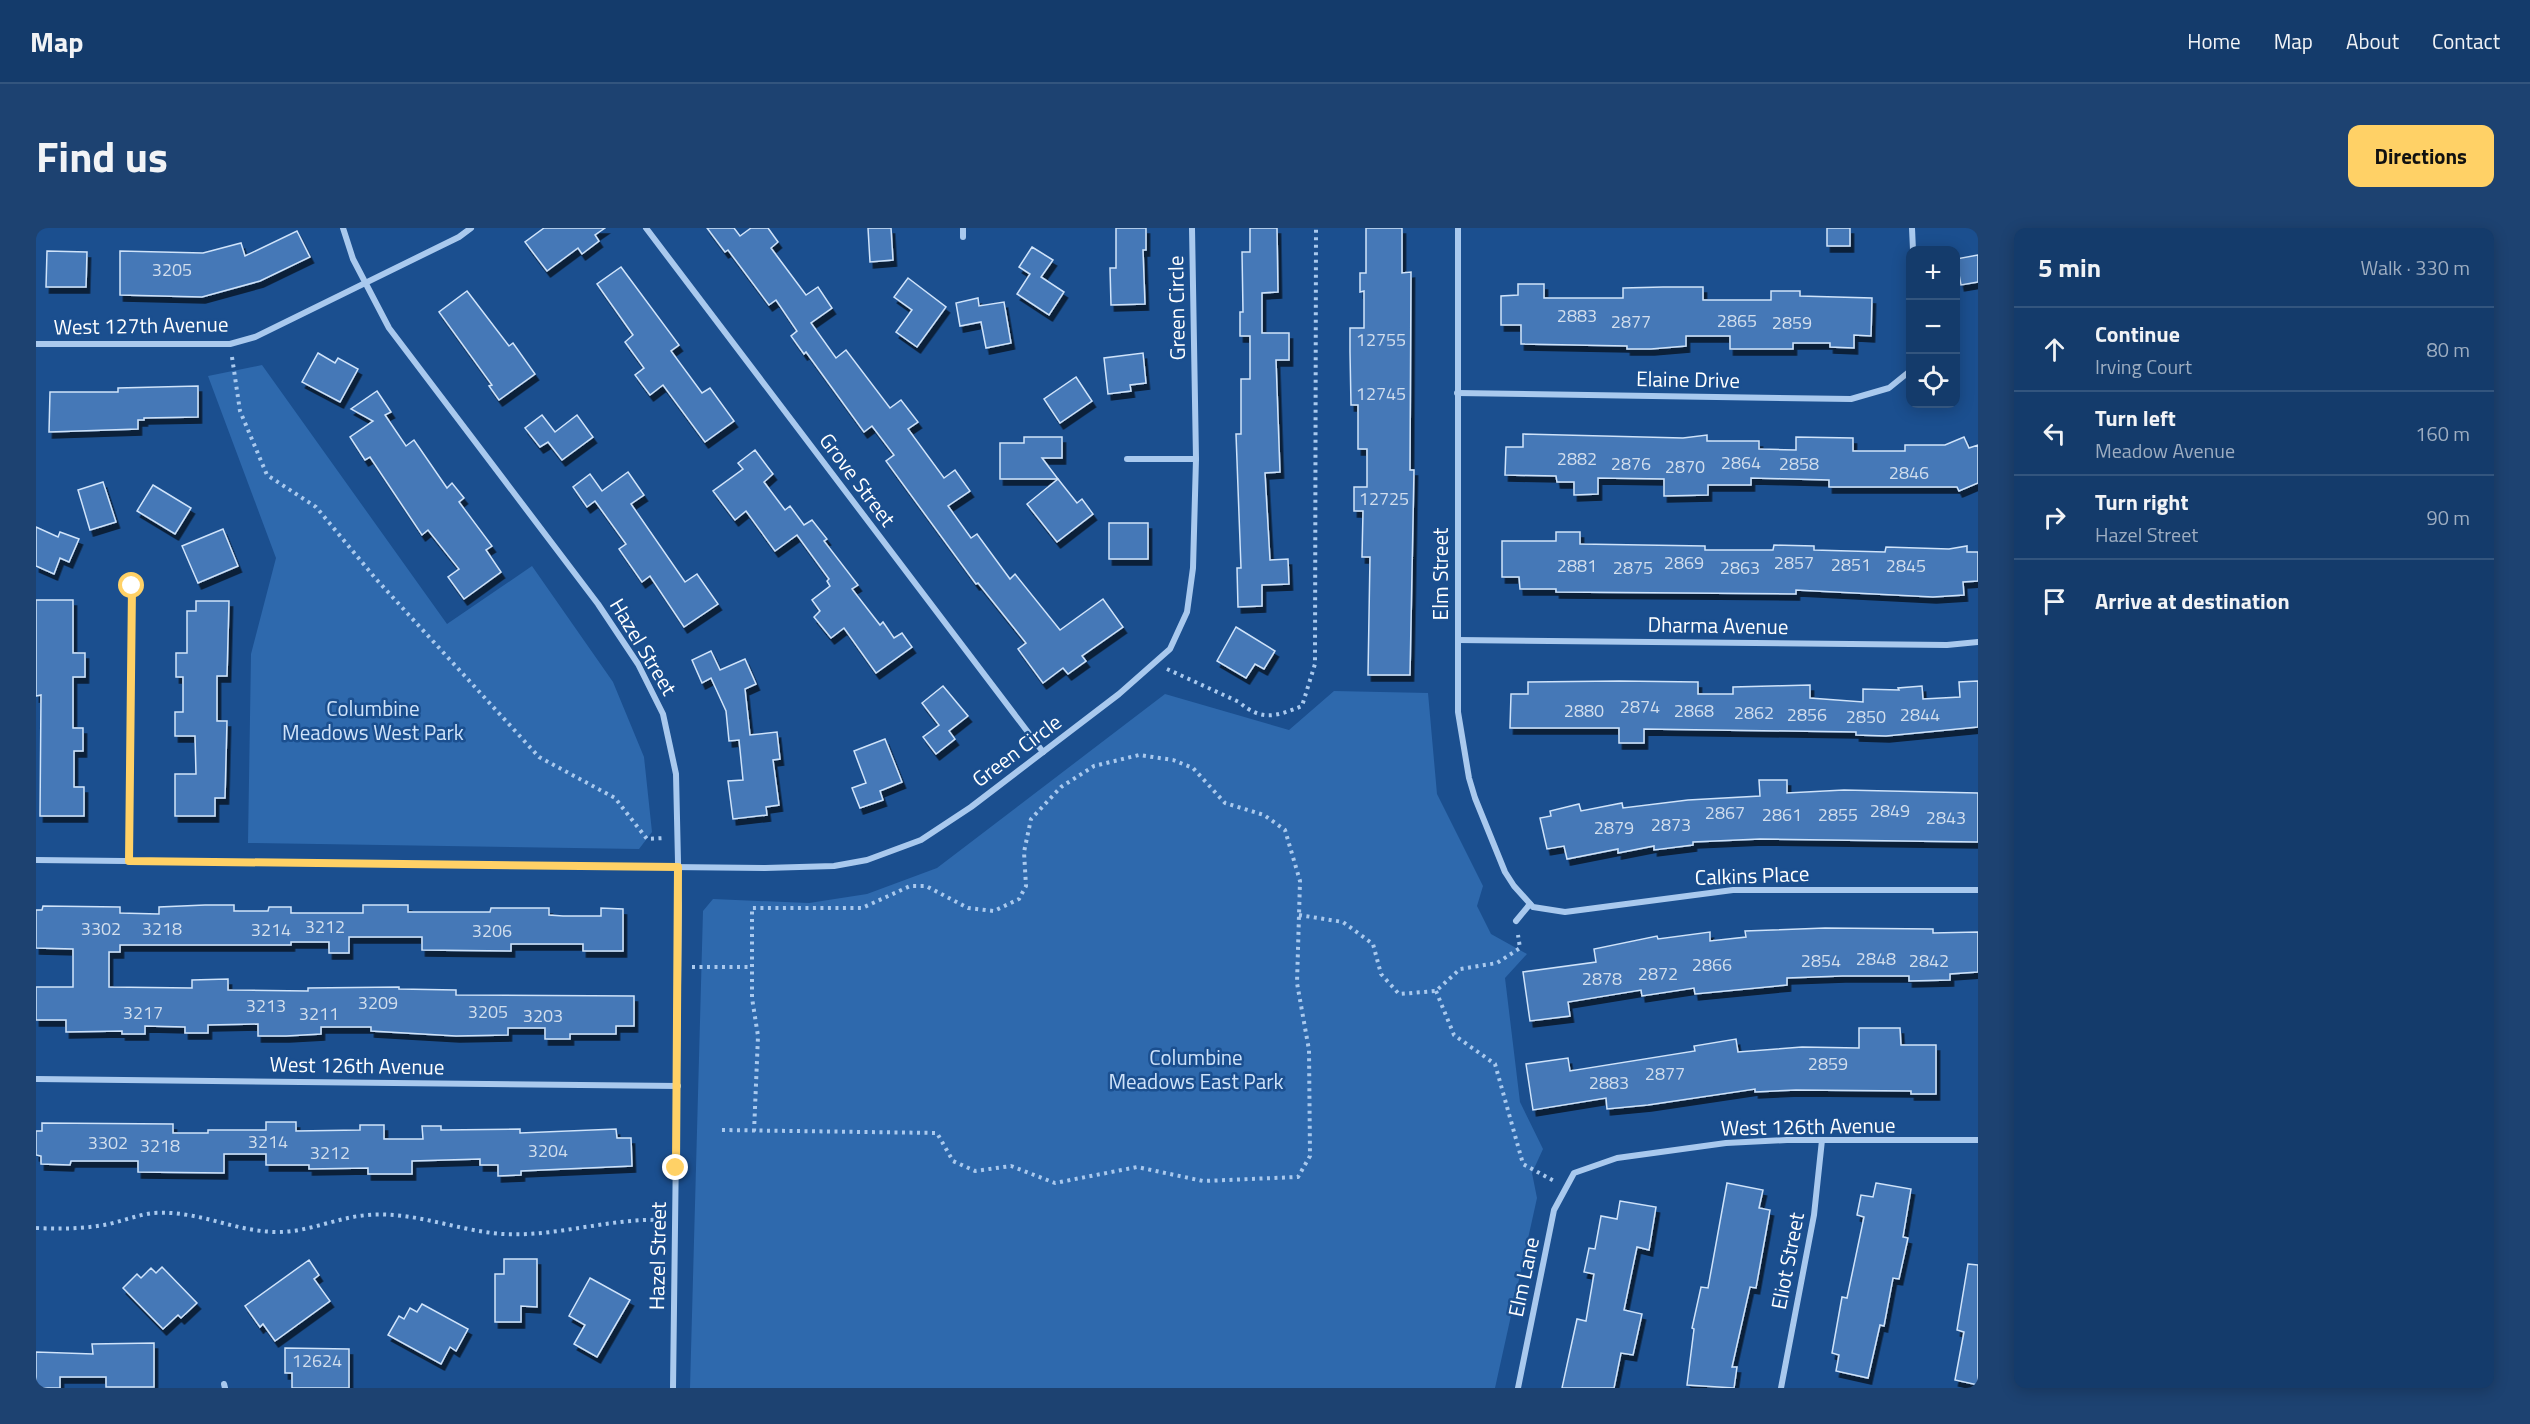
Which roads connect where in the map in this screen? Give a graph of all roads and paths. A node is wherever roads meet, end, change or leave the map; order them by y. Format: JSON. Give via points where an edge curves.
{"nodes":[{"id":1,"x":343,"y":228,"type":"edge"},
{"id":2,"x":471,"y":228,"type":"edge"},
{"id":3,"x":646,"y":228,"type":"edge"},
{"id":4,"x":963,"y":228,"type":"edge"},
{"id":5,"x":1192,"y":228,"type":"edge"},
{"id":6,"x":1316,"y":228,"type":"edge"},
{"id":7,"x":1458,"y":228,"type":"edge"},
{"id":8,"x":1912,"y":228,"type":"edge"},
{"id":9,"x":963,"y":237,"type":"dead end"},
{"id":10,"x":1913,"y":246,"type":"edge"},
{"id":11,"x":366,"y":284,"type":"junction"},
{"id":12,"x":36,"y":344,"type":"edge"},
{"id":13,"x":230,"y":344,"type":"junction"},
{"id":14,"x":1906,"y":375,"type":"edge"},
{"id":15,"x":1457,"y":393,"type":"junction"},
{"id":16,"x":1127,"y":459,"type":"dead end"},
{"id":17,"x":1196,"y":459,"type":"junction"},
{"id":18,"x":132,"y":586,"type":"dead end"},
{"id":19,"x":1458,"y":640,"type":"junction"},
{"id":20,"x":1978,"y":642,"type":"edge"},
{"id":21,"x":1155,"y":663,"type":"junction"},
{"id":22,"x":1043,"y":752,"type":"junction"},
{"id":23,"x":678,"y":838,"type":"junction"},
{"id":24,"x":36,"y":860,"type":"edge"},
{"id":25,"x":129,"y":861,"type":"junction"},
{"id":26,"x":678,"y":867,"type":"junction"},
{"id":27,"x":1978,"y":890,"type":"edge"},
{"id":28,"x":1530,"y":904,"type":"junction"},
{"id":29,"x":1299,"y":915,"type":"junction"},
{"id":30,"x":1516,"y":921,"type":"joint"},
{"id":31,"x":752,"y":967,"type":"junction"},
{"id":32,"x":679,"y":968,"type":"junction"},
{"id":33,"x":1436,"y":992,"type":"junction"},
{"id":34,"x":36,"y":1079,"type":"edge"},
{"id":35,"x":678,"y":1086,"type":"junction"},
{"id":36,"x":722,"y":1130,"type":"dead end"},
{"id":37,"x":754,"y":1132,"type":"junction"},
{"id":38,"x":1822,"y":1140,"type":"junction"},
{"id":39,"x":1978,"y":1140,"type":"edge"},
{"id":40,"x":1572,"y":1176,"type":"joint"},
{"id":41,"x":1564,"y":1186,"type":"junction"},
{"id":42,"x":675,"y":1220,"type":"junction"},
{"id":43,"x":36,"y":1228,"type":"edge"},
{"id":44,"x":673,"y":1388,"type":"edge"},
{"id":45,"x":1518,"y":1388,"type":"edge"},
{"id":46,"x":1781,"y":1388,"type":"edge"}],
"edges":[{"from":1,"to":11,"type":"street","name":"Hazel Street"},
{"from":2,"to":11,"type":"street","name":"West 127th Avenue"},
{"from":3,"to":22,"type":"street","name":"Grove Street"},
{"from":4,"to":9,"type":"street"},
{"from":5,"to":17,"type":"street","name":"Green Circle"},
{"from":6,"to":21,"type":"path","via":[[1315,664],[1302,706],[1273,717],[1248,710],[1239,702]]},
{"from":7,"to":15,"type":"street","name":"Elm Street"},
{"from":8,"to":10,"type":"street"},
{"from":11,"to":13,"type":"street","name":"West 127th Avenue","via":[[255,337]]},
{"from":11,"to":23,"type":"street","name":"Hazel Street","via":[[389,328],[598,604],[638,664],[663,714],[676,774]]},
{"from":12,"to":13,"type":"street","name":"West 127th Avenue"},
{"from":13,"to":23,"type":"path","via":[[240,411],[267,475],[316,507],[376,579],[539,757],[615,798],[647,839]]},
{"from":14,"to":15,"type":"street","name":"Elaine Drive","via":[[1889,388],[1851,399]]},
{"from":15,"to":19,"type":"street","name":"Elm Street"},
{"from":16,"to":17,"type":"street"},
{"from":17,"to":21,"type":"street","name":"Green Circle","via":[[1193,568],[1187,612],[1170,649]]},
{"from":18,"to":25,"type":"street"},
{"from":19,"to":20,"type":"street","name":"Dharma Avenue","via":[[1947,645]]},
{"from":19,"to":28,"type":"street","name":"Elm Street","via":[[1458,712],[1469,778],[1505,872]]},
{"from":21,"to":22,"type":"street","name":"Green Circle"},
{"from":22,"to":26,"type":"street","name":"Green Circle","via":[[921,840],[878,857],[834,866]]},
{"from":23,"to":26,"type":"street","name":"Hazel Street"},
{"from":24,"to":25,"type":"street","name":"Green Circle"},
{"from":25,"to":26,"type":"street","name":"Green Circle"},
{"from":26,"to":32,"type":"street","name":"Hazel Street"},
{"from":27,"to":28,"type":"street","name":"Calkins Place","via":[[1733,890],[1565,912]]},
{"from":28,"to":30,"type":"street"},
{"from":29,"to":31,"type":"path","via":[[1300,881],[1284,830],[1264,815],[1225,803],[1193,768],[1173,760],[1138,755],[1094,766],[1060,787],[1031,819],[1024,852],[1026,886],[1019,899],[994,911],[968,908],[926,886],[910,886],[862,908],[752,908]]},
{"from":29,"to":33,"type":"path","via":[[1343,922],[1373,944],[1381,974],[1399,994]]},
{"from":29,"to":37,"type":"path","via":[[1297,983],[1309,1050],[1310,1156],[1298,1177],[1203,1181],[1137,1167],[1055,1183],[1011,1166],[975,1171],[953,1161],[937,1134]]},
{"from":30,"to":33,"type":"path","via":[[1520,948],[1497,963],[1460,969]]},
{"from":31,"to":32,"type":"path"},
{"from":31,"to":37,"type":"path","via":[[758,1036]]},
{"from":32,"to":35,"type":"street","name":"Hazel Street"},
{"from":33,"to":41,"type":"path","via":[[1454,1035],[1495,1064],[1523,1164]]},
{"from":34,"to":35,"type":"street","name":"West 126th Avenue"},
{"from":35,"to":42,"type":"street","name":"Hazel Street"},
{"from":36,"to":37,"type":"path"},
{"from":38,"to":39,"type":"street","name":"West 126th Avenue"},
{"from":38,"to":40,"type":"street","name":"West 126th Avenue","via":[[1726,1143],[1617,1158],[1588,1166]]},
{"from":38,"to":46,"type":"street","name":"Eliot Street","via":[[1814,1215]]},
{"from":40,"to":41,"type":"street","name":"Elm Lane"},
{"from":41,"to":45,"type":"street","name":"Elm Lane","via":[[1554,1210]]},
{"from":42,"to":43,"type":"path","via":[[633,1219],[550,1232],[503,1234],[403,1216],[368,1215],[279,1232],[248,1229],[189,1213],[170,1213],[70,1229]]},
{"from":42,"to":44,"type":"street","name":"Hazel Street"}]}
